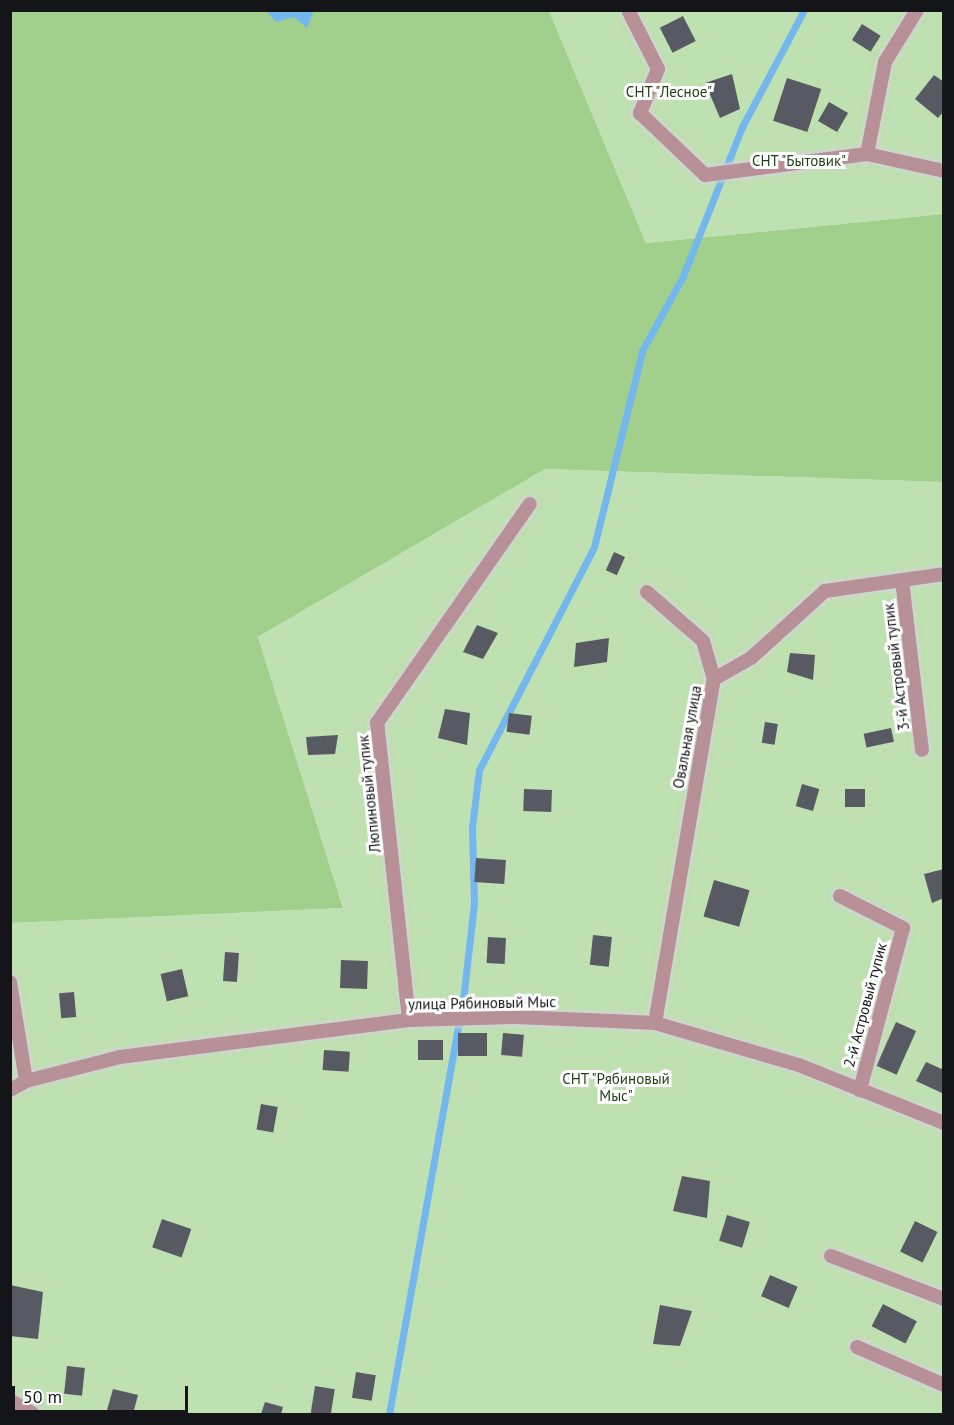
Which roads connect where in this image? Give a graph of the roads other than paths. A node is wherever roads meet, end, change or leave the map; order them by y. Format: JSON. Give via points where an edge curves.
{"nodes":[{"id":1,"x":628,"y":10,"type":"edge"},
{"id":2,"x":917,"y":10,"type":"edge"},
{"id":3,"x":867,"y":154,"type":"junction"},
{"id":4,"x":944,"y":171,"type":"edge"},
{"id":5,"x":530,"y":504,"type":"dead end"},
{"id":6,"x":944,"y":574,"type":"edge"},
{"id":7,"x":902,"y":580,"type":"junction"},
{"id":8,"x":647,"y":592,"type":"dead end"},
{"id":9,"x":714,"y":679,"type":"junction"},
{"id":10,"x":922,"y":750,"type":"dead end"},
{"id":11,"x":840,"y":896,"type":"dead end"},
{"id":12,"x":10,"y":981,"type":"edge"},
{"id":13,"x":409,"y":1020,"type":"junction"},
{"id":14,"x":655,"y":1023,"type":"junction"},
{"id":15,"x":26,"y":1081,"type":"junction"},
{"id":16,"x":10,"y":1090,"type":"edge"},
{"id":17,"x":860,"y":1090,"type":"junction"},
{"id":18,"x":944,"y":1123,"type":"edge"},
{"id":19,"x":831,"y":1256,"type":"dead end"},
{"id":20,"x":944,"y":1299,"type":"edge"},
{"id":21,"x":857,"y":1347,"type":"dead end"},
{"id":22,"x":944,"y":1385,"type":"edge"},
{"id":23,"x":10,"y":1400,"type":"edge"},
{"id":24,"x":33,"y":1414,"type":"edge"}],
"edges":[{"from":1,"to":3,"type":"lane","via":[[658,69],[640,113],[705,175]]},
{"from":2,"to":3,"type":"lane","via":[[885,62]]},
{"from":3,"to":4,"type":"lane"},
{"from":5,"to":13,"type":"lane","name":"Люпиновый тупик","via":[[377,723]]},
{"from":6,"to":7,"type":"lane","name":"Овальная улица"},
{"from":7,"to":9,"type":"lane","name":"Овальная улица","via":[[825,591],[751,658]]},
{"from":7,"to":10,"type":"lane","name":"3-й Астровый тупик"},
{"from":8,"to":9,"type":"lane","via":[[703,641]]},
{"from":9,"to":14,"type":"lane","name":"Овальная улица"},
{"from":11,"to":17,"type":"lane","name":"2-й Астровый тупик","via":[[903,928]]},
{"from":12,"to":15,"type":"lane"},
{"from":13,"to":14,"type":"lane","name":"улица Рябиновый Мыс","via":[[514,1017]]},
{"from":13,"to":15,"type":"lane","name":"улица Рябиновый Мыс","via":[[120,1057]]},
{"from":14,"to":17,"type":"lane","name":"улица Рябиновый Мыс","via":[[799,1065]]},
{"from":15,"to":16,"type":"lane","name":"улица Рябиновый Мыс"},
{"from":17,"to":18,"type":"lane","name":"улица Рябиновый Мыс"},
{"from":19,"to":20,"type":"lane"},
{"from":21,"to":22,"type":"lane"},
{"from":23,"to":24,"type":"lane"}]}
